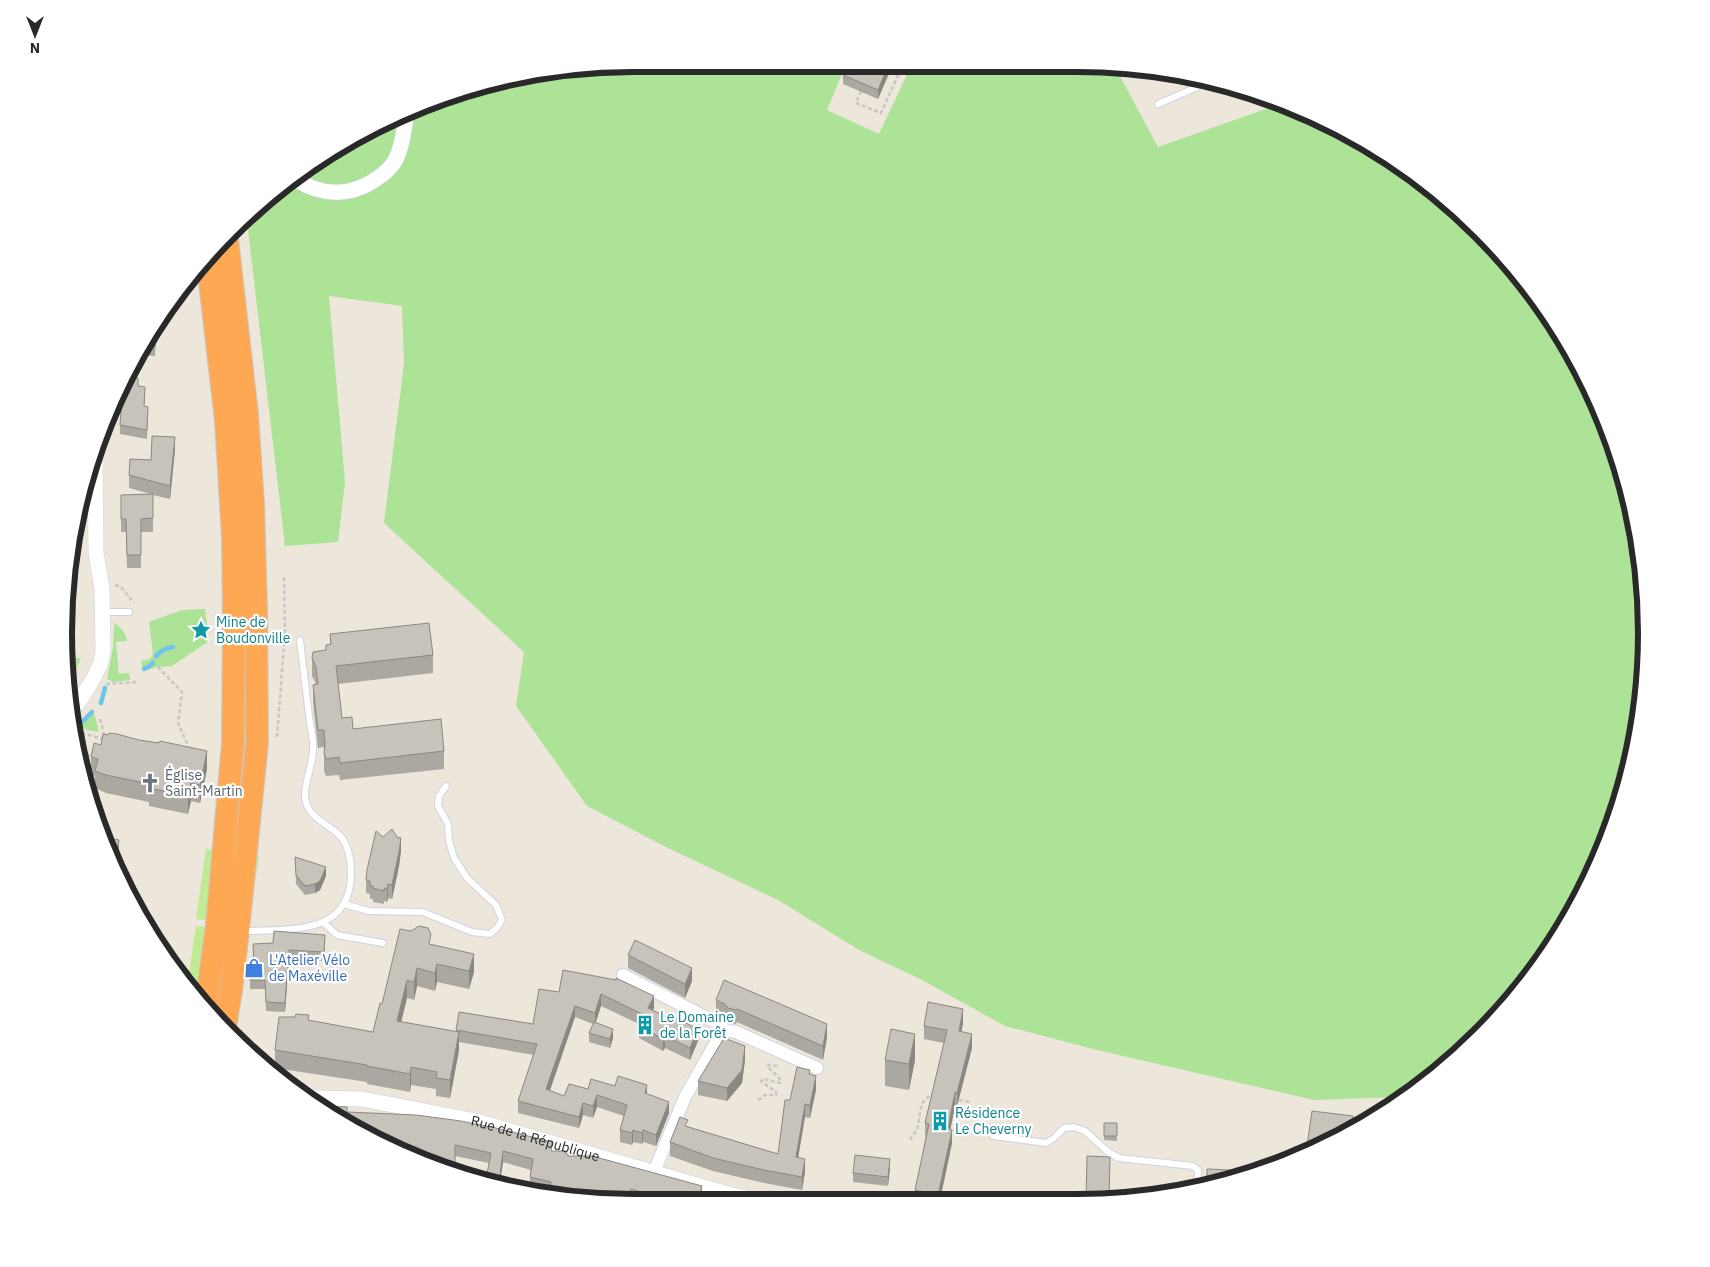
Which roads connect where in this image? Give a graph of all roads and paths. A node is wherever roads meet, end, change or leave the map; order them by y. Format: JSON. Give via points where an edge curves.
{"nodes":[{"id":1,"x":899,"y":72,"type":"edge"},
{"id":2,"x":1199,"y":86,"type":"edge"},
{"id":3,"x":861,"y":91,"type":"edge"},
{"id":4,"x":1158,"y":104,"type":"dead end"},
{"id":5,"x":405,"y":121,"type":"edge"},
{"id":6,"x":301,"y":182,"type":"edge"},
{"id":7,"x":228,"y":247,"type":"edge"},
{"id":8,"x":208,"y":268,"type":"edge"},
{"id":9,"x":95,"y":477,"type":"edge"},
{"id":10,"x":284,"y":575,"type":"dead end"},
{"id":11,"x":111,"y":585,"type":"dead end"},
{"id":12,"x":134,"y":604,"type":"dead end"},
{"id":13,"x":103,"y":612,"type":"junction"},
{"id":14,"x":128,"y":612,"type":"dead end"},
{"id":15,"x":300,"y":640,"type":"dead end"},
{"id":16,"x":158,"y":667,"type":"dead end"},
{"id":17,"x":137,"y":682,"type":"dead end"},
{"id":18,"x":104,"y":683,"type":"dead end"},
{"id":19,"x":77,"y":704,"type":"edge"},
{"id":20,"x":100,"y":719,"type":"dead end"},
{"id":21,"x":81,"y":734,"type":"edge"},
{"id":22,"x":105,"y":739,"type":"junction"},
{"id":23,"x":267,"y":740,"type":"junction"},
{"id":24,"x":112,"y":742,"type":"edge"},
{"id":25,"x":104,"y":745,"type":"edge"},
{"id":26,"x":97,"y":750,"type":"edge"},
{"id":27,"x":87,"y":757,"type":"edge"},
{"id":28,"x":194,"y":757,"type":"edge"},
{"id":29,"x":446,"y":786,"type":"dead end"},
{"id":30,"x":344,"y":904,"type":"junction"},
{"id":31,"x":323,"y":922,"type":"junction"},
{"id":32,"x":251,"y":931,"type":"dead end"},
{"id":33,"x":383,"y":943,"type":"dead end"},
{"id":34,"x":623,"y":975,"type":"dead end"},
{"id":35,"x":207,"y":997,"type":"edge"},
{"id":36,"x":226,"y":1019,"type":"edge"},
{"id":37,"x":723,"y":1030,"type":"junction"},
{"id":38,"x":799,"y":1060,"type":"junction"},
{"id":39,"x":817,"y":1068,"type":"dead end"},
{"id":40,"x":935,"y":1095,"type":"edge"},
{"id":41,"x":319,"y":1098,"type":"edge"},
{"id":42,"x":758,"y":1100,"type":"dead end"},
{"id":43,"x":959,"y":1100,"type":"edge"},
{"id":44,"x":971,"y":1102,"type":"dead end"},
{"id":45,"x":993,"y":1136,"type":"dead end"},
{"id":46,"x":910,"y":1140,"type":"dead end"},
{"id":47,"x":654,"y":1172,"type":"junction"},
{"id":48,"x":1197,"y":1181,"type":"edge"},
{"id":49,"x":731,"y":1195,"type":"edge"}],
"edges":[{"from":1,"to":3,"type":"path","via":[[881,113],[856,103]]},
{"from":2,"to":4,"type":"lane"},
{"from":5,"to":6,"type":"street","via":[[395,160],[374,181],[353,191],[336,192],[316,189]]},
{"from":7,"to":23,"type":"highway","via":[[247,414],[256,608]]},
{"from":8,"to":35,"type":"highway","via":[[226,421],[234,615],[233,742]]},
{"from":9,"to":13,"type":"street","via":[[96,554],[102,582]]},
{"from":10,"to":23,"type":"path","via":[[284,630]]},
{"from":11,"to":12,"type":"path","via":[[121,587]]},
{"from":13,"to":14,"type":"lane"},
{"from":13,"to":19,"type":"street","via":[[101,663]]},
{"from":15,"to":30,"type":"lane","via":[[313,750],[306,798],[308,808],[342,838],[350,854],[350,885]]},
{"from":16,"to":28,"type":"path","via":[[182,692],[178,723]]},
{"from":17,"to":18,"type":"path"},
{"from":20,"to":22,"type":"path"},
{"from":21,"to":22,"type":"path"},
{"from":22,"to":24,"type":"path"},
{"from":22,"to":25,"type":"path"},
{"from":23,"to":36,"type":"highway"},
{"from":26,"to":27,"type":"path"},
{"from":29,"to":30,"type":"lane","via":[[439,796],[438,806],[448,824],[454,858],[467,878],[496,905],[502,920],[497,928],[490,934],[472,932],[433,914],[369,911]]},
{"from":30,"to":31,"type":"lane","via":[[332,918]]},
{"from":31,"to":32,"type":"lane","via":[[290,929]]},
{"from":31,"to":33,"type":"lane","via":[[337,934]]},
{"from":34,"to":37,"type":"street","via":[[721,1025]]},
{"from":37,"to":38,"type":"street","via":[[736,1032]]},
{"from":37,"to":47,"type":"street","via":[[685,1097]]},
{"from":38,"to":39,"type":"street"},
{"from":38,"to":42,"type":"path","via":[[795,1069],[767,1066],[781,1080],[780,1083],[762,1079],[776,1095],[765,1095]]},
{"from":40,"to":46,"type":"path","via":[[923,1101],[916,1130]]},
{"from":41,"to":47,"type":"street","name":"Rue de la République","via":[[362,1099],[438,1113]]},
{"from":43,"to":44,"type":"path"},
{"from":45,"to":48,"type":"lane","via":[[1046,1143],[1064,1128],[1074,1127],[1085,1131],[1119,1158],[1193,1166],[1198,1170]]},
{"from":47,"to":49,"type":"street","name":"Rue de la République"}]}
